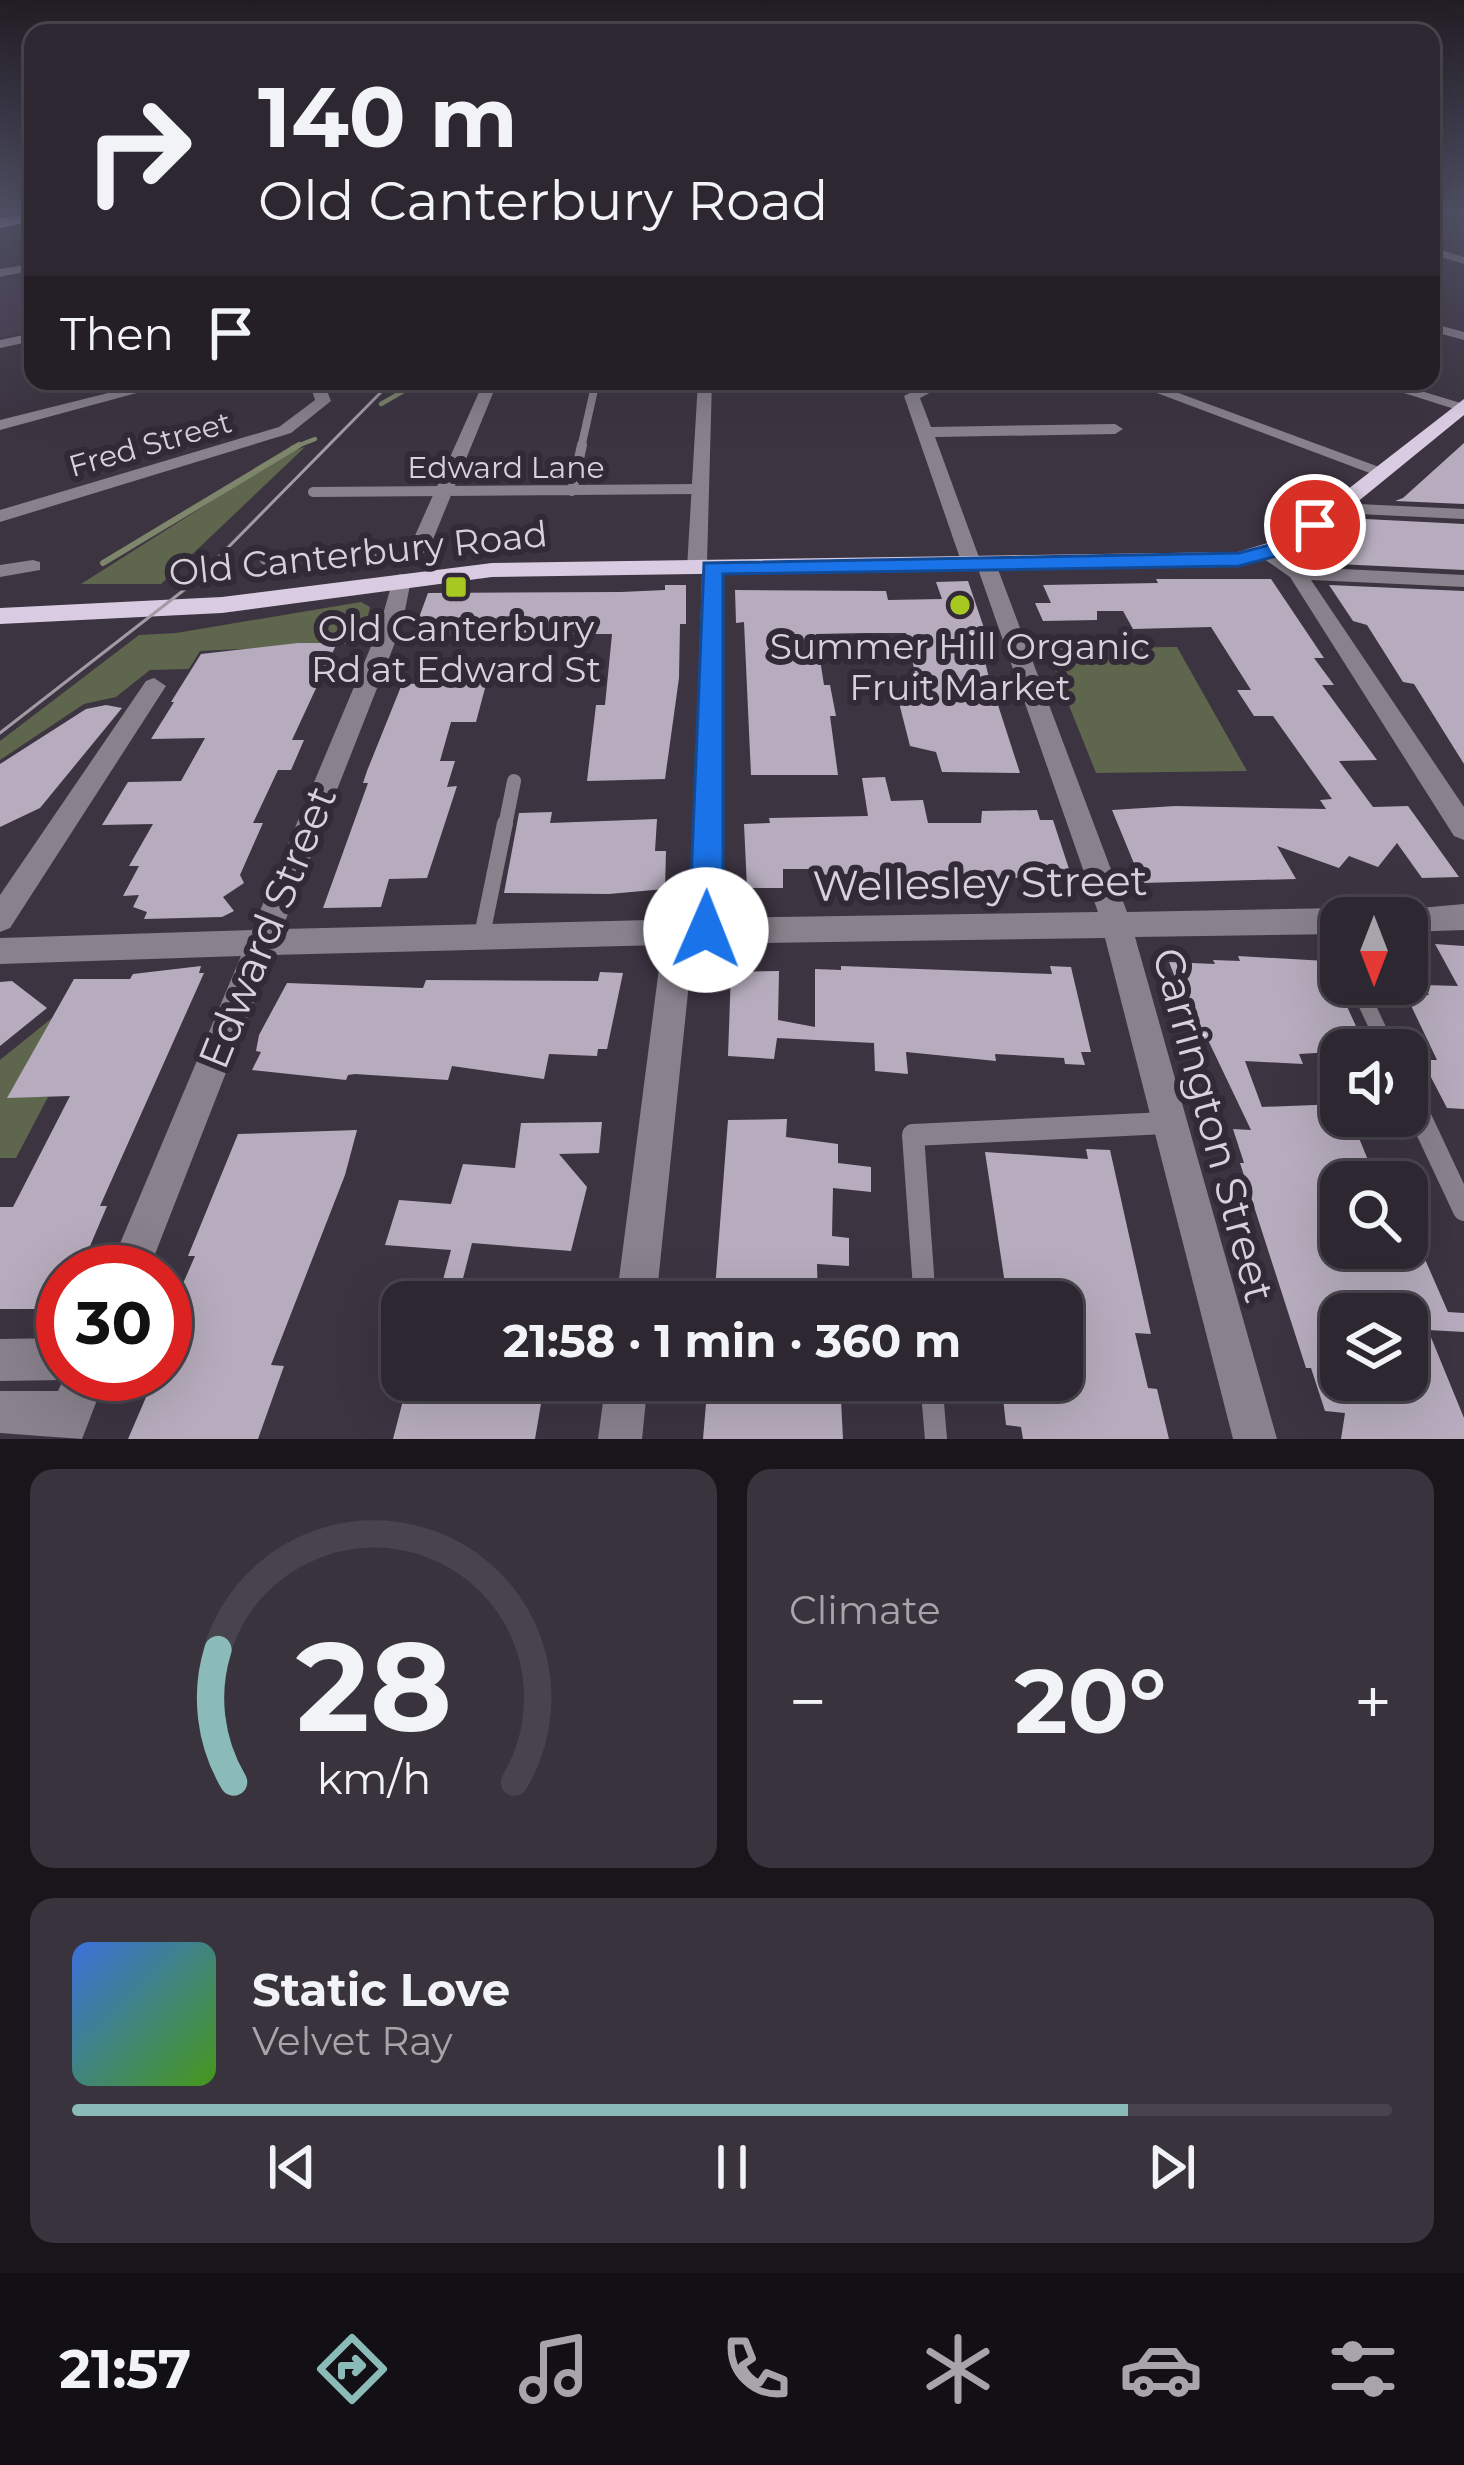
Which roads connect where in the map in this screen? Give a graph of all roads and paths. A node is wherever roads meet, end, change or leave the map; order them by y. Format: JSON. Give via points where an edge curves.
{"nodes":[{"id":1,"x":138,"y":390,"type":"edge"},
{"id":2,"x":319,"y":390,"type":"edge"},
{"id":3,"x":487,"y":390,"type":"edge"},
{"id":4,"x":594,"y":390,"type":"edge"},
{"id":5,"x":704,"y":390,"type":"edge"},
{"id":6,"x":925,"y":390,"type":"edge"},
{"id":7,"x":1157,"y":390,"type":"edge"},
{"id":8,"x":1404,"y":390,"type":"edge"},
{"id":9,"x":1462,"y":407,"type":"edge"},
{"id":10,"x":0,"y":425,"type":"edge"},
{"id":11,"x":1115,"y":429,"type":"dead end"},
{"id":12,"x":925,"y":432,"type":"junction"},
{"id":13,"x":1381,"y":471,"type":"junction"},
{"id":14,"x":698,"y":489,"type":"junction"},
{"id":15,"x":572,"y":490,"type":"junction"},
{"id":16,"x":443,"y":491,"type":"junction"},
{"id":17,"x":313,"y":493,"type":"dead end"},
{"id":18,"x":1337,"y":508,"type":"junction"},
{"id":19,"x":1464,"y":514,"type":"edge"},
{"id":20,"x":0,"y":516,"type":"edge"},
{"id":21,"x":418,"y":549,"type":"joint"},
{"id":22,"x":1267,"y":554,"type":"junction"},
{"id":23,"x":265,"y":560,"type":"dead end"},
{"id":24,"x":979,"y":564,"type":"junction"},
{"id":25,"x":33,"y":566,"type":"dead end"},
{"id":26,"x":704,"y":568,"type":"junction"},
{"id":27,"x":0,"y":571,"type":"edge"},
{"id":28,"x":1331,"y":572,"type":"junction"},
{"id":29,"x":1297,"y":574,"type":"junction"},
{"id":30,"x":400,"y":580,"type":"junction"},
{"id":31,"x":1464,"y":580,"type":"edge"},
{"id":32,"x":0,"y":616,"type":"edge"},
{"id":33,"x":154,"y":686,"type":"dead end"},
{"id":34,"x":514,"y":782,"type":"dead end"},
{"id":35,"x":1464,"y":830,"type":"edge"},
{"id":36,"x":1464,"y":917,"type":"edge"},
{"id":37,"x":1428,"y":918,"type":"edge"},
{"id":38,"x":0,"y":919,"type":"edge"},
{"id":39,"x":1116,"y":921,"type":"junction"},
{"id":40,"x":1320,"y":921,"type":"edge"},
{"id":41,"x":693,"y":931,"type":"junction"},
{"id":42,"x":482,"y":935,"type":"junction"},
{"id":43,"x":260,"y":943,"type":"junction"},
{"id":44,"x":0,"y":951,"type":"edge"},
{"id":45,"x":1168,"y":1123,"type":"junction"},
{"id":46,"x":1428,"y":1134,"type":"edge"},
{"id":47,"x":1464,"y":1210,"type":"edge"},
{"id":48,"x":139,"y":1245,"type":"edge"},
{"id":49,"x":639,"y":1281,"type":"edge"},
{"id":50,"x":923,"y":1281,"type":"edge"},
{"id":51,"x":36,"y":1359,"type":"edge"},
{"id":52,"x":0,"y":1360,"type":"edge"},
{"id":53,"x":625,"y":1401,"type":"edge"},
{"id":54,"x":933,"y":1401,"type":"edge"},
{"id":55,"x":72,"y":1408,"type":"edge"},
{"id":56,"x":0,"y":1412,"type":"edge"},
{"id":57,"x":620,"y":1439,"type":"edge"},
{"id":58,"x":936,"y":1439,"type":"edge"},
{"id":59,"x":1255,"y":1439,"type":"edge"}],
"edges":[{"from":1,"to":10,"type":"street"},
{"from":2,"to":20,"type":"street","name":"Fred Street","via":[[323,401],[285,430]]},
{"from":3,"to":16,"type":"street"},
{"from":4,"to":15,"type":"lane"},
{"from":5,"to":14,"type":"street"},
{"from":6,"to":12,"type":"street","via":[[912,396]]},
{"from":7,"to":13,"type":"street"},
{"from":8,"to":9,"type":"street"},
{"from":9,"to":13,"type":"main road","name":"Old Canterbury Road"},
{"from":11,"to":12,"type":"street"},
{"from":12,"to":24,"type":"street","name":"Carrington Street"},
{"from":13,"to":18,"type":"main road","name":"Old Canterbury Road"},
{"from":14,"to":15,"type":"lane","name":"Edward Lane"},
{"from":14,"to":26,"type":"street"},
{"from":15,"to":16,"type":"lane","name":"Edward Lane"},
{"from":16,"to":17,"type":"lane","name":"Edward Lane"},
{"from":16,"to":21,"type":"street"},
{"from":18,"to":19,"type":"lane"},
{"from":18,"to":22,"type":"main road","name":"Old Canterbury Road"},
{"from":21,"to":23,"type":"lane","name":"Old Canterbury Road","via":[[392,559]]},
{"from":22,"to":24,"type":"main road","name":"Old Canterbury Road"},
{"from":22,"to":28,"type":"street"},
{"from":22,"to":29,"type":"street"},
{"from":24,"to":26,"type":"main road","name":"Old Canterbury Road"},
{"from":24,"to":39,"type":"street","name":"Carrington Street"},
{"from":25,"to":27,"type":"street"},
{"from":26,"to":30,"type":"main road","name":"Old Canterbury Road","via":[[492,570]]},
{"from":26,"to":41,"type":"street"},
{"from":28,"to":29,"type":"street"},
{"from":28,"to":31,"type":"street"},
{"from":29,"to":35,"type":"street"},
{"from":30,"to":32,"type":"main road","name":"Old Canterbury Road","via":[[195,608]]},
{"from":30,"to":43,"type":"street","name":"Edward Street","via":[[392,625]]},
{"from":33,"to":38,"type":"street"},
{"from":34,"to":42,"type":"lane"},
{"from":36,"to":37,"type":"street"},
{"from":39,"to":40,"type":"street","name":"Wellesley Street"},
{"from":39,"to":41,"type":"street","name":"Wellesley Street"},
{"from":39,"to":45,"type":"street","name":"Carrington Street"},
{"from":41,"to":42,"type":"street","name":"Wellesley Street"},
{"from":41,"to":49,"type":"street"},
{"from":42,"to":43,"type":"street","name":"Wellesley Street"},
{"from":43,"to":44,"type":"street","name":"Wellesley Street"},
{"from":43,"to":48,"type":"street","name":"Edward Street"},
{"from":45,"to":50,"type":"lane","via":[[913,1135]]},
{"from":45,"to":59,"type":"street","name":"Carrington Street"},
{"from":46,"to":47,"type":"lane"},
{"from":51,"to":52,"type":"street"},
{"from":53,"to":57,"type":"street"},
{"from":54,"to":58,"type":"lane"},
{"from":55,"to":56,"type":"street"}]}
